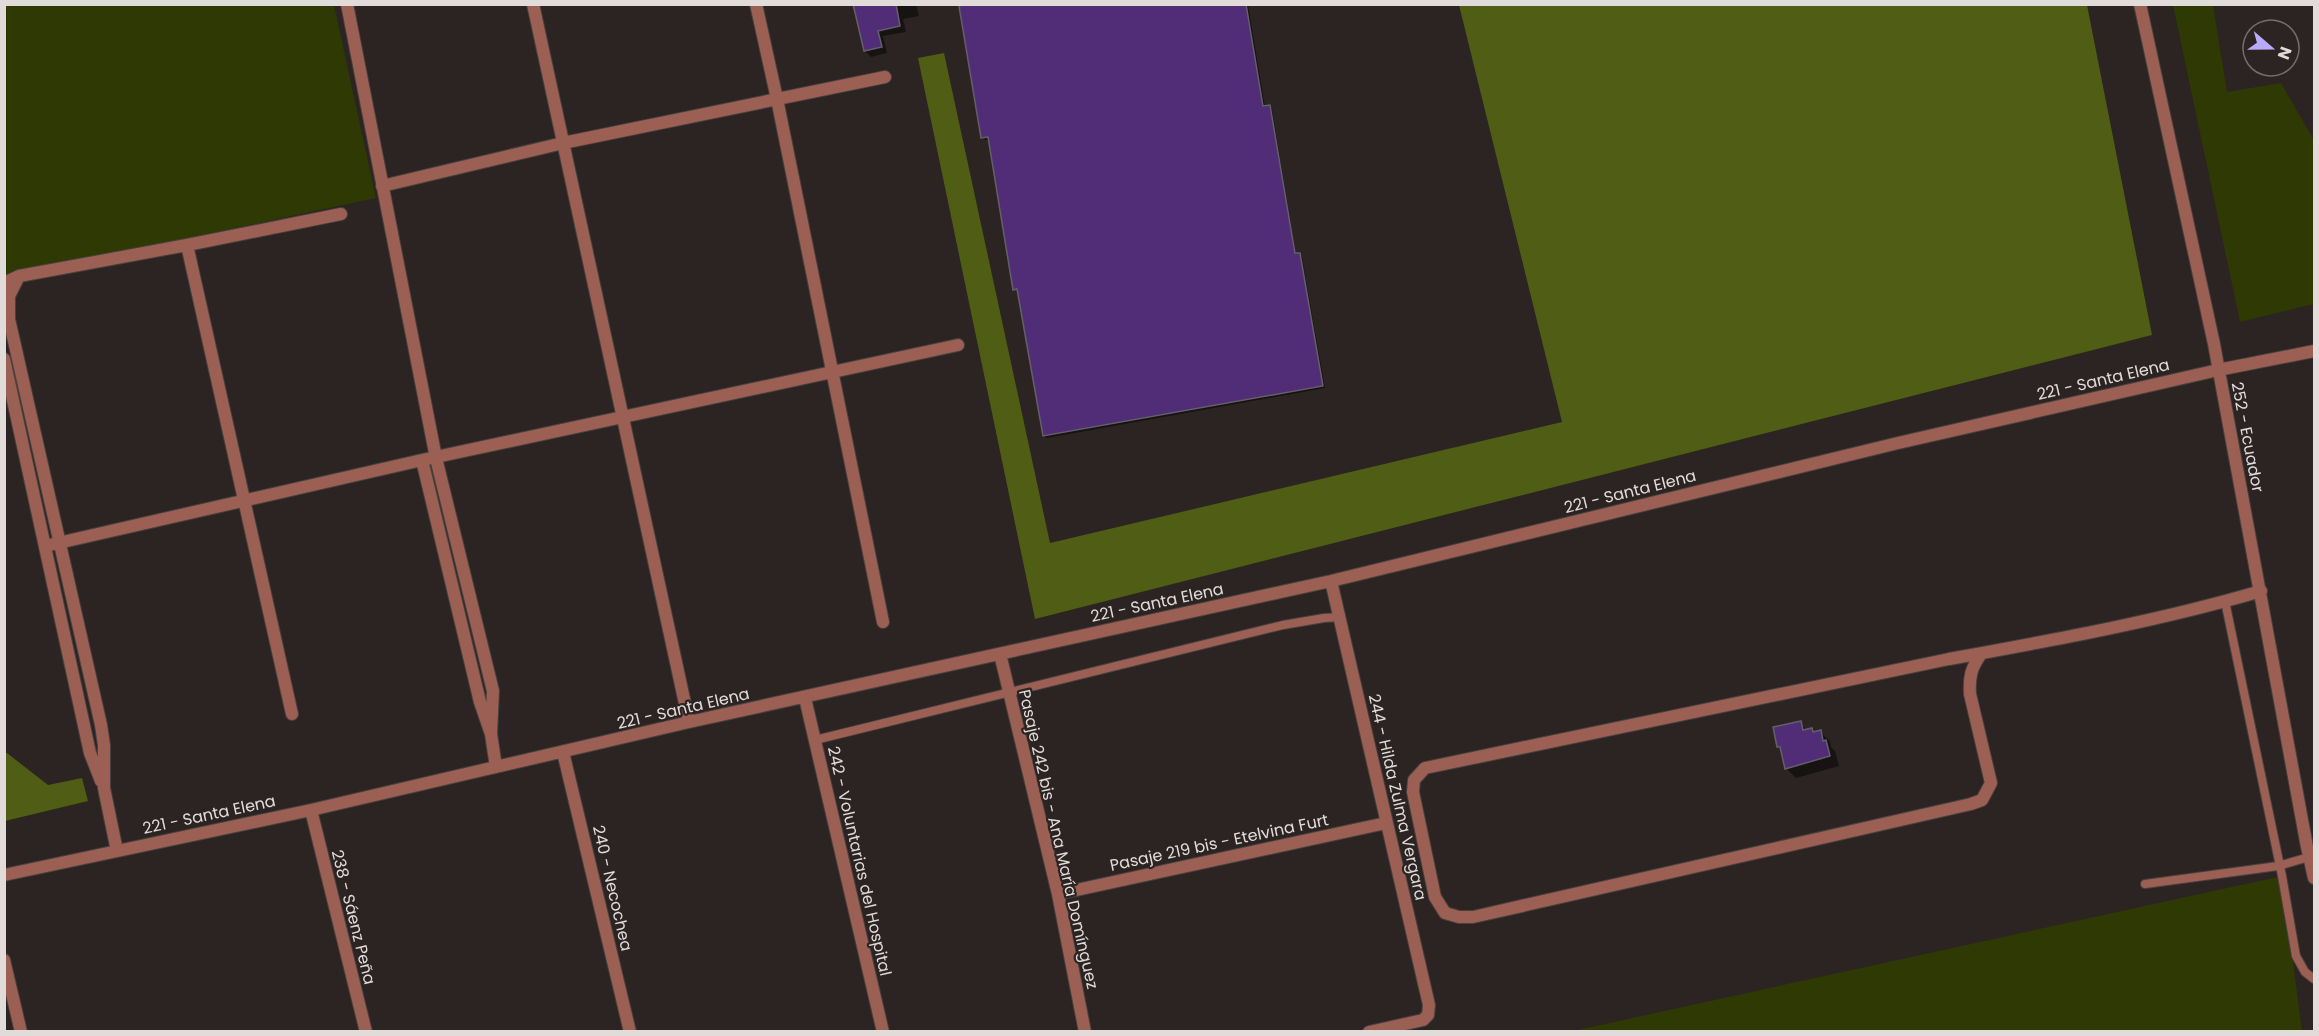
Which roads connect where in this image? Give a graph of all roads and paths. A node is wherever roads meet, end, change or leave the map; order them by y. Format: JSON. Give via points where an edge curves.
{"nodes":[{"id":1,"x":347,"y":4,"type":"edge"},
{"id":2,"x":533,"y":4,"type":"edge"},
{"id":3,"x":756,"y":4,"type":"edge"},
{"id":4,"x":2140,"y":4,"type":"edge"},
{"id":5,"x":885,"y":77,"type":"dead end"},
{"id":6,"x":777,"y":99,"type":"junction"},
{"id":7,"x":563,"y":142,"type":"junction"},
{"id":8,"x":382,"y":186,"type":"junction"},
{"id":9,"x":341,"y":214,"type":"dead end"},
{"id":10,"x":187,"y":245,"type":"junction"},
{"id":11,"x":19,"y":276,"type":"junction"},
{"id":12,"x":4,"y":283,"type":"edge"},
{"id":13,"x":958,"y":345,"type":"dead end"},
{"id":14,"x":2314,"y":351,"type":"edge"},
{"id":15,"x":4,"y":359,"type":"edge"},
{"id":16,"x":2218,"y":370,"type":"junction"},
{"id":17,"x":832,"y":372,"type":"junction"},
{"id":18,"x":623,"y":416,"type":"junction"},
{"id":19,"x":436,"y":458,"type":"junction"},
{"id":20,"x":422,"y":460,"type":"junction"},
{"id":21,"x":244,"y":502,"type":"junction"},
{"id":22,"x":59,"y":542,"type":"junction"},
{"id":23,"x":45,"y":546,"type":"junction"},
{"id":24,"x":1331,"y":581,"type":"junction"},
{"id":25,"x":2261,"y":591,"type":"junction"},
{"id":26,"x":2225,"y":602,"type":"junction"},
{"id":27,"x":1341,"y":617,"type":"junction"},
{"id":28,"x":883,"y":622,"type":"dead end"},
{"id":29,"x":1000,"y":654,"type":"junction"},
{"id":30,"x":1981,"y":654,"type":"junction"},
{"id":31,"x":1009,"y":693,"type":"junction"},
{"id":32,"x":805,"y":698,"type":"junction"},
{"id":33,"x":292,"y":714,"type":"dead end"},
{"id":34,"x":689,"y":722,"type":"junction"},
{"id":35,"x":491,"y":734,"type":"junction"},
{"id":36,"x":815,"y":740,"type":"junction"},
{"id":37,"x":563,"y":752,"type":"junction"},
{"id":38,"x":496,"y":767,"type":"junction"},
{"id":39,"x":104,"y":788,"type":"junction"},
{"id":40,"x":311,"y":810,"type":"junction"},
{"id":41,"x":1386,"y":823,"type":"junction"},
{"id":42,"x":117,"y":851,"type":"junction"},
{"id":43,"x":2309,"y":857,"type":"junction"},
{"id":44,"x":2278,"y":866,"type":"junction"},
{"id":45,"x":4,"y":875,"type":"edge"},
{"id":46,"x":2314,"y":878,"type":"edge"},
{"id":47,"x":2145,"y":884,"type":"dead end"},
{"id":48,"x":1058,"y":894,"type":"junction"},
{"id":49,"x":4,"y":960,"type":"edge"},
{"id":50,"x":2314,"y":979,"type":"edge"},
{"id":51,"x":21,"y":1032,"type":"edge"},
{"id":52,"x":366,"y":1032,"type":"edge"},
{"id":53,"x":630,"y":1032,"type":"edge"},
{"id":54,"x":883,"y":1032,"type":"edge"},
{"id":55,"x":1085,"y":1032,"type":"edge"},
{"id":56,"x":1370,"y":1032,"type":"edge"}],
"edges":[{"from":1,"to":8,"type":"street"},
{"from":2,"to":7,"type":"street"},
{"from":3,"to":6,"type":"street"},
{"from":4,"to":16,"type":"street","name":"252 - Ecuador"},
{"from":5,"to":6,"type":"street"},
{"from":6,"to":7,"type":"street"},
{"from":6,"to":17,"type":"street"},
{"from":7,"to":8,"type":"street"},
{"from":7,"to":18,"type":"street"},
{"from":8,"to":19,"type":"street"},
{"from":9,"to":10,"type":"street"},
{"from":10,"to":11,"type":"street"},
{"from":10,"to":21,"type":"street"},
{"from":11,"to":12,"type":"street"},
{"from":11,"to":22,"type":"street","via":[[9,296],[9,319]]},
{"from":13,"to":17,"type":"street"},
{"from":14,"to":16,"type":"street","name":"221 - Santa Elena"},
{"from":15,"to":23,"type":"street"},
{"from":16,"to":24,"type":"street","name":"221 - Santa Elena","via":[[1898,442]]},
{"from":16,"to":25,"type":"street","name":"252 - Ecuador"},
{"from":17,"to":18,"type":"street"},
{"from":17,"to":28,"type":"street"},
{"from":18,"to":19,"type":"street"},
{"from":18,"to":34,"type":"street"},
{"from":19,"to":20,"type":"street"},
{"from":19,"to":35,"type":"street","via":[[493,691]]},
{"from":20,"to":21,"type":"street"},
{"from":20,"to":35,"type":"street"},
{"from":21,"to":22,"type":"street"},
{"from":21,"to":33,"type":"street"},
{"from":22,"to":23,"type":"street"},
{"from":22,"to":39,"type":"street","via":[[101,725]]},
{"from":23,"to":39,"type":"street","via":[[90,753]]},
{"from":24,"to":27,"type":"street","name":"244 - Hilda Zulma Vergara"},
{"from":24,"to":29,"type":"street","name":"221 - Santa Elena"},
{"from":25,"to":26,"type":"street"},
{"from":25,"to":43,"type":"street","name":"252 - Ecuador"},
{"from":26,"to":30,"type":"street"},
{"from":26,"to":44,"type":"lane"},
{"from":27,"to":31,"type":"lane","via":[[1283,625]]},
{"from":27,"to":41,"type":"street","name":"244 - Hilda Zulma Vergara"},
{"from":29,"to":31,"type":"street","name":"Pasaje 242 bis - Ana María Domínguez"},
{"from":29,"to":32,"type":"street","name":"221 - Santa Elena"},
{"from":30,"to":30,"type":"street","via":[[1425,768],[1414,780],[1413,792],[1435,897],[1444,913],[1473,917],[1982,800],[1991,783],[1969,683]]},
{"from":31,"to":36,"type":"lane"},
{"from":31,"to":48,"type":"street","name":"Pasaje 242 bis - Ana María Domínguez"},
{"from":32,"to":34,"type":"street","name":"221 - Santa Elena"},
{"from":32,"to":36,"type":"street","name":"242 - Voluntarias del Hospital"},
{"from":34,"to":37,"type":"street","name":"221 - Santa Elena"},
{"from":35,"to":38,"type":"street"},
{"from":36,"to":54,"type":"street","name":"242 - Voluntarias del Hospital"},
{"from":37,"to":38,"type":"street","name":"221 - Santa Elena"},
{"from":37,"to":53,"type":"street","name":"240 - Necochea"},
{"from":38,"to":40,"type":"street","name":"221 - Santa Elena"},
{"from":39,"to":42,"type":"street"},
{"from":40,"to":42,"type":"street","name":"221 - Santa Elena"},
{"from":40,"to":52,"type":"street","name":"238 - Sáenz Peña"},
{"from":41,"to":48,"type":"street","name":"Pasaje 219 bis - Etelvina Furt"},
{"from":41,"to":56,"type":"street","name":"244 - Hilda Zulma Vergara","via":[[1429,1005],[1423,1020]]},
{"from":42,"to":45,"type":"street","name":"221 - Santa Elena"},
{"from":43,"to":44,"type":"lane"},
{"from":43,"to":46,"type":"street","name":"252 - Ecuador"},
{"from":44,"to":47,"type":"lane"},
{"from":44,"to":50,"type":"lane","via":[[2295,956]]},
{"from":48,"to":55,"type":"street","name":"Pasaje 242 bis - Ana María Domínguez"},
{"from":49,"to":51,"type":"street"}]}
